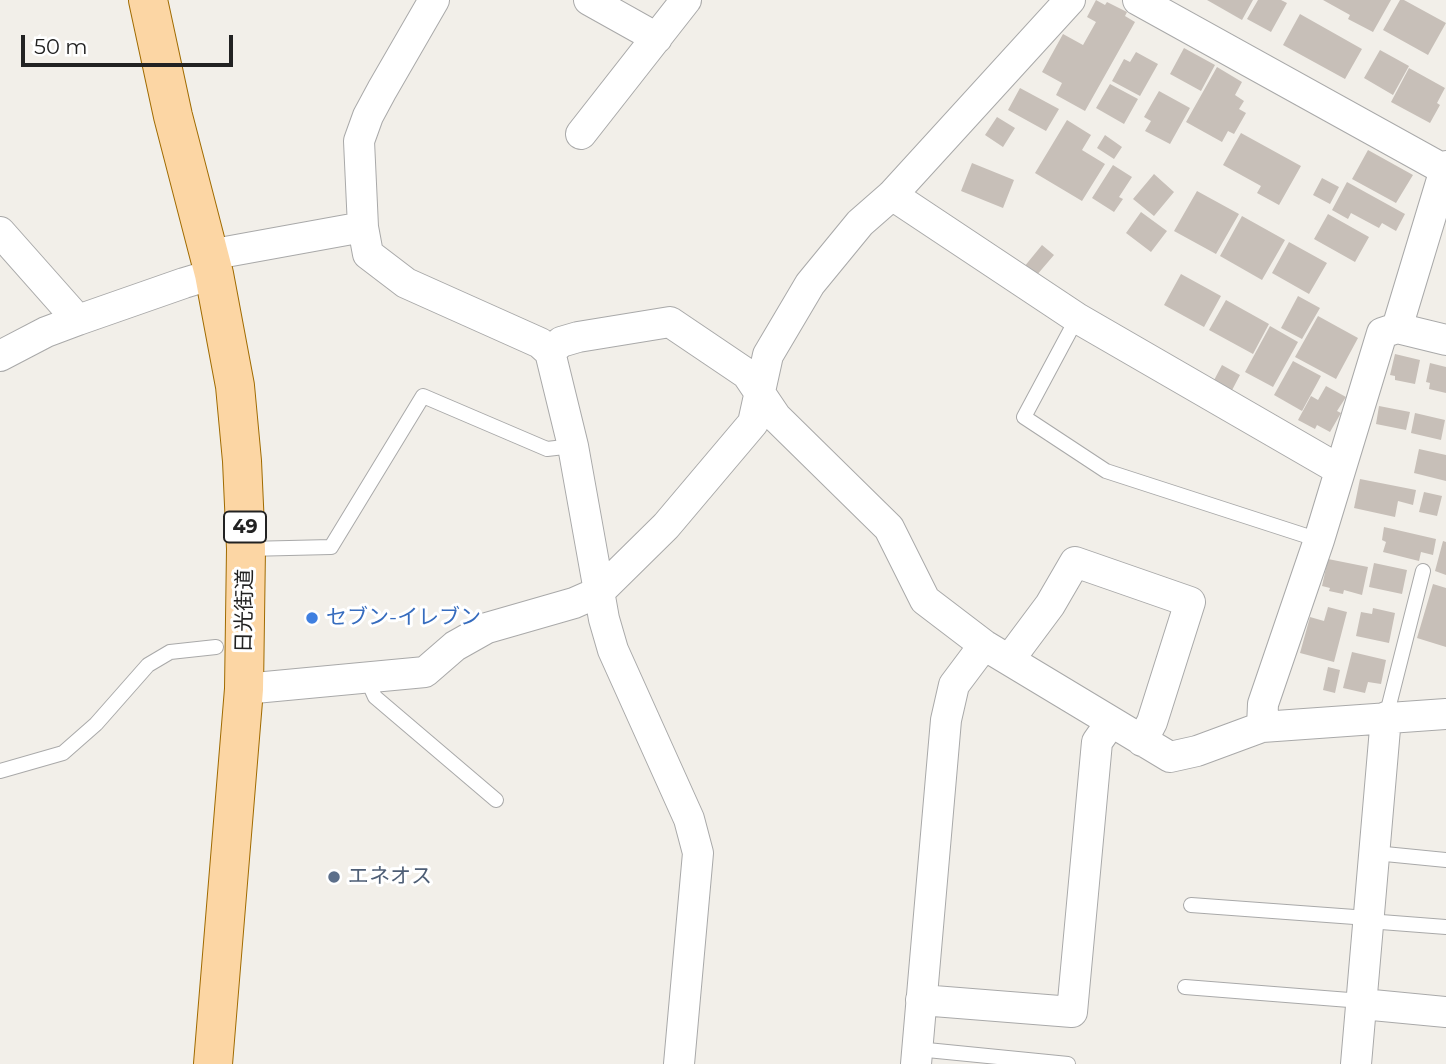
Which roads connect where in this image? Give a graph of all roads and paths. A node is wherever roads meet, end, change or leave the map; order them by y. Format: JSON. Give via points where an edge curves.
{"nodes":[{"id":1,"x":148,"y":0,"type":"edge"},
{"id":2,"x":433,"y":0,"type":"edge"},
{"id":3,"x":589,"y":0,"type":"edge"},
{"id":4,"x":686,"y":0,"type":"edge"},
{"id":5,"x":1070,"y":0,"type":"edge"},
{"id":6,"x":1138,"y":0,"type":"edge"},
{"id":7,"x":657,"y":38,"type":"junction"},
{"id":8,"x":581,"y":134,"type":"dead end"},
{"id":9,"x":1445,"y":168,"type":"edge"},
{"id":10,"x":892,"y":195,"type":"junction"},
{"id":11,"x":363,"y":227,"type":"junction"},
{"id":12,"x":0,"y":232,"type":"edge"},
{"id":13,"x":212,"y":265,"type":"junction"},
{"id":14,"x":1077,"y":318,"type":"junction"},
{"id":15,"x":78,"y":320,"type":"junction"},
{"id":16,"x":1398,"y":328,"type":"junction"},
{"id":17,"x":1446,"y":340,"type":"edge"},
{"id":18,"x":550,"y":352,"type":"junction"},
{"id":19,"x":0,"y":356,"type":"edge"},
{"id":20,"x":760,"y":392,"type":"junction"},
{"id":21,"x":573,"y":446,"type":"junction"},
{"id":22,"x":1340,"y":470,"type":"junction"},
{"id":23,"x":1319,"y":540,"type":"junction"},
{"id":24,"x":246,"y":549,"type":"junction"},
{"id":25,"x":1423,"y":572,"type":"dead end"},
{"id":26,"x":599,"y":592,"type":"junction"},
{"id":27,"x":984,"y":645,"type":"junction"},
{"id":28,"x":216,"y":648,"type":"dead end"},
{"id":29,"x":1009,"y":660,"type":"junction"},
{"id":30,"x":367,"y":679,"type":"junction"},
{"id":31,"x":244,"y":690,"type":"junction"},
{"id":32,"x":1446,"y":714,"type":"edge"},
{"id":33,"x":1386,"y":717,"type":"junction"},
{"id":34,"x":1111,"y":722,"type":"junction"},
{"id":35,"x":1262,"y":727,"type":"junction"},
{"id":36,"x":1142,"y":741,"type":"junction"},
{"id":37,"x":0,"y":771,"type":"edge"},
{"id":38,"x":496,"y":800,"type":"dead end"},
{"id":39,"x":1375,"y":853,"type":"junction"},
{"id":40,"x":1446,"y":860,"type":"edge"},
{"id":41,"x":1191,"y":905,"type":"dead end"},
{"id":42,"x":1368,"y":920,"type":"junction"},
{"id":43,"x":1446,"y":927,"type":"edge"},
{"id":44,"x":1185,"y":988,"type":"dead end"},
{"id":45,"x":921,"y":1000,"type":"junction"},
{"id":46,"x":1362,"y":1003,"type":"junction"},
{"id":47,"x":1446,"y":1012,"type":"edge"},
{"id":48,"x":917,"y":1057,"type":"edge"},
{"id":49,"x":213,"y":1064,"type":"edge"},
{"id":50,"x":679,"y":1064,"type":"edge"},
{"id":51,"x":1068,"y":1064,"type":"edge"},
{"id":52,"x":1356,"y":1064,"type":"edge"}],
"edges":[{"from":1,"to":13,"type":"main road","name":"日光街道","number":"49"},
{"from":2,"to":11,"type":"street","via":[[368,116],[359,141]]},
{"from":3,"to":7,"type":"street"},
{"from":4,"to":7,"type":"street"},
{"from":5,"to":10,"type":"street"},
{"from":6,"to":9,"type":"street"},
{"from":7,"to":8,"type":"street"},
{"from":9,"to":16,"type":"street"},
{"from":10,"to":14,"type":"street"},
{"from":10,"to":20,"type":"street","via":[[860,223],[810,284],[768,355]]},
{"from":11,"to":13,"type":"street"},
{"from":11,"to":18,"type":"street","via":[[368,254],[407,283],[540,343]]},
{"from":12,"to":15,"type":"street"},
{"from":13,"to":15,"type":"street","via":[[184,283]]},
{"from":13,"to":24,"type":"main road","name":"日光街道","number":"49","via":[[235,386]]},
{"from":14,"to":22,"type":"street"},
{"from":14,"to":23,"type":"lane","via":[[1024,417],[1106,471]]},
{"from":15,"to":19,"type":"street"},
{"from":16,"to":17,"type":"street"},
{"from":16,"to":22,"type":"street","via":[[1382,334]]},
{"from":18,"to":20,"type":"street","via":[[561,342],[578,337],[670,322],[747,374]]},
{"from":18,"to":21,"type":"street"},
{"from":20,"to":26,"type":"street","via":[[752,423],[666,526]]},
{"from":20,"to":27,"type":"street","via":[[776,417],[889,528],[925,600]]},
{"from":21,"to":24,"type":"lane","via":[[547,449],[423,396],[331,547]]},
{"from":21,"to":26,"type":"street"},
{"from":22,"to":23,"type":"street"},
{"from":23,"to":35,"type":"street","via":[[1263,704]]},
{"from":24,"to":31,"type":"main road","name":"日光街道","number":"49"},
{"from":25,"to":33,"type":"lane"},
{"from":26,"to":30,"type":"street","via":[[487,628],[455,646],[425,672]]},
{"from":26,"to":50,"type":"street","via":[[614,650],[689,819],[698,853]]},
{"from":27,"to":29,"type":"street"},
{"from":27,"to":45,"type":"street","via":[[954,685],[946,720]]},
{"from":28,"to":37,"type":"lane","via":[[170,652],[159,658],[63,753]]},
{"from":29,"to":34,"type":"street"},
{"from":29,"to":36,"type":"street","via":[[1075,562],[1190,602]]},
{"from":30,"to":31,"type":"street"},
{"from":30,"to":38,"type":"lane","via":[[375,697]]},
{"from":31,"to":49,"type":"main road","name":"日光街道","number":"49"},
{"from":32,"to":33,"type":"street"},
{"from":33,"to":35,"type":"street"},
{"from":33,"to":39,"type":"street"},
{"from":34,"to":36,"type":"street"},
{"from":34,"to":45,"type":"street","via":[[1097,742],[1072,1012]]},
{"from":35,"to":36,"type":"street","via":[[1170,757]]},
{"from":39,"to":40,"type":"lane"},
{"from":39,"to":42,"type":"street"},
{"from":41,"to":42,"type":"lane"},
{"from":42,"to":43,"type":"lane"},
{"from":42,"to":46,"type":"street"},
{"from":44,"to":46,"type":"lane"},
{"from":45,"to":48,"type":"street"},
{"from":46,"to":47,"type":"street"},
{"from":46,"to":52,"type":"street"},
{"from":48,"to":51,"type":"lane"}]}
